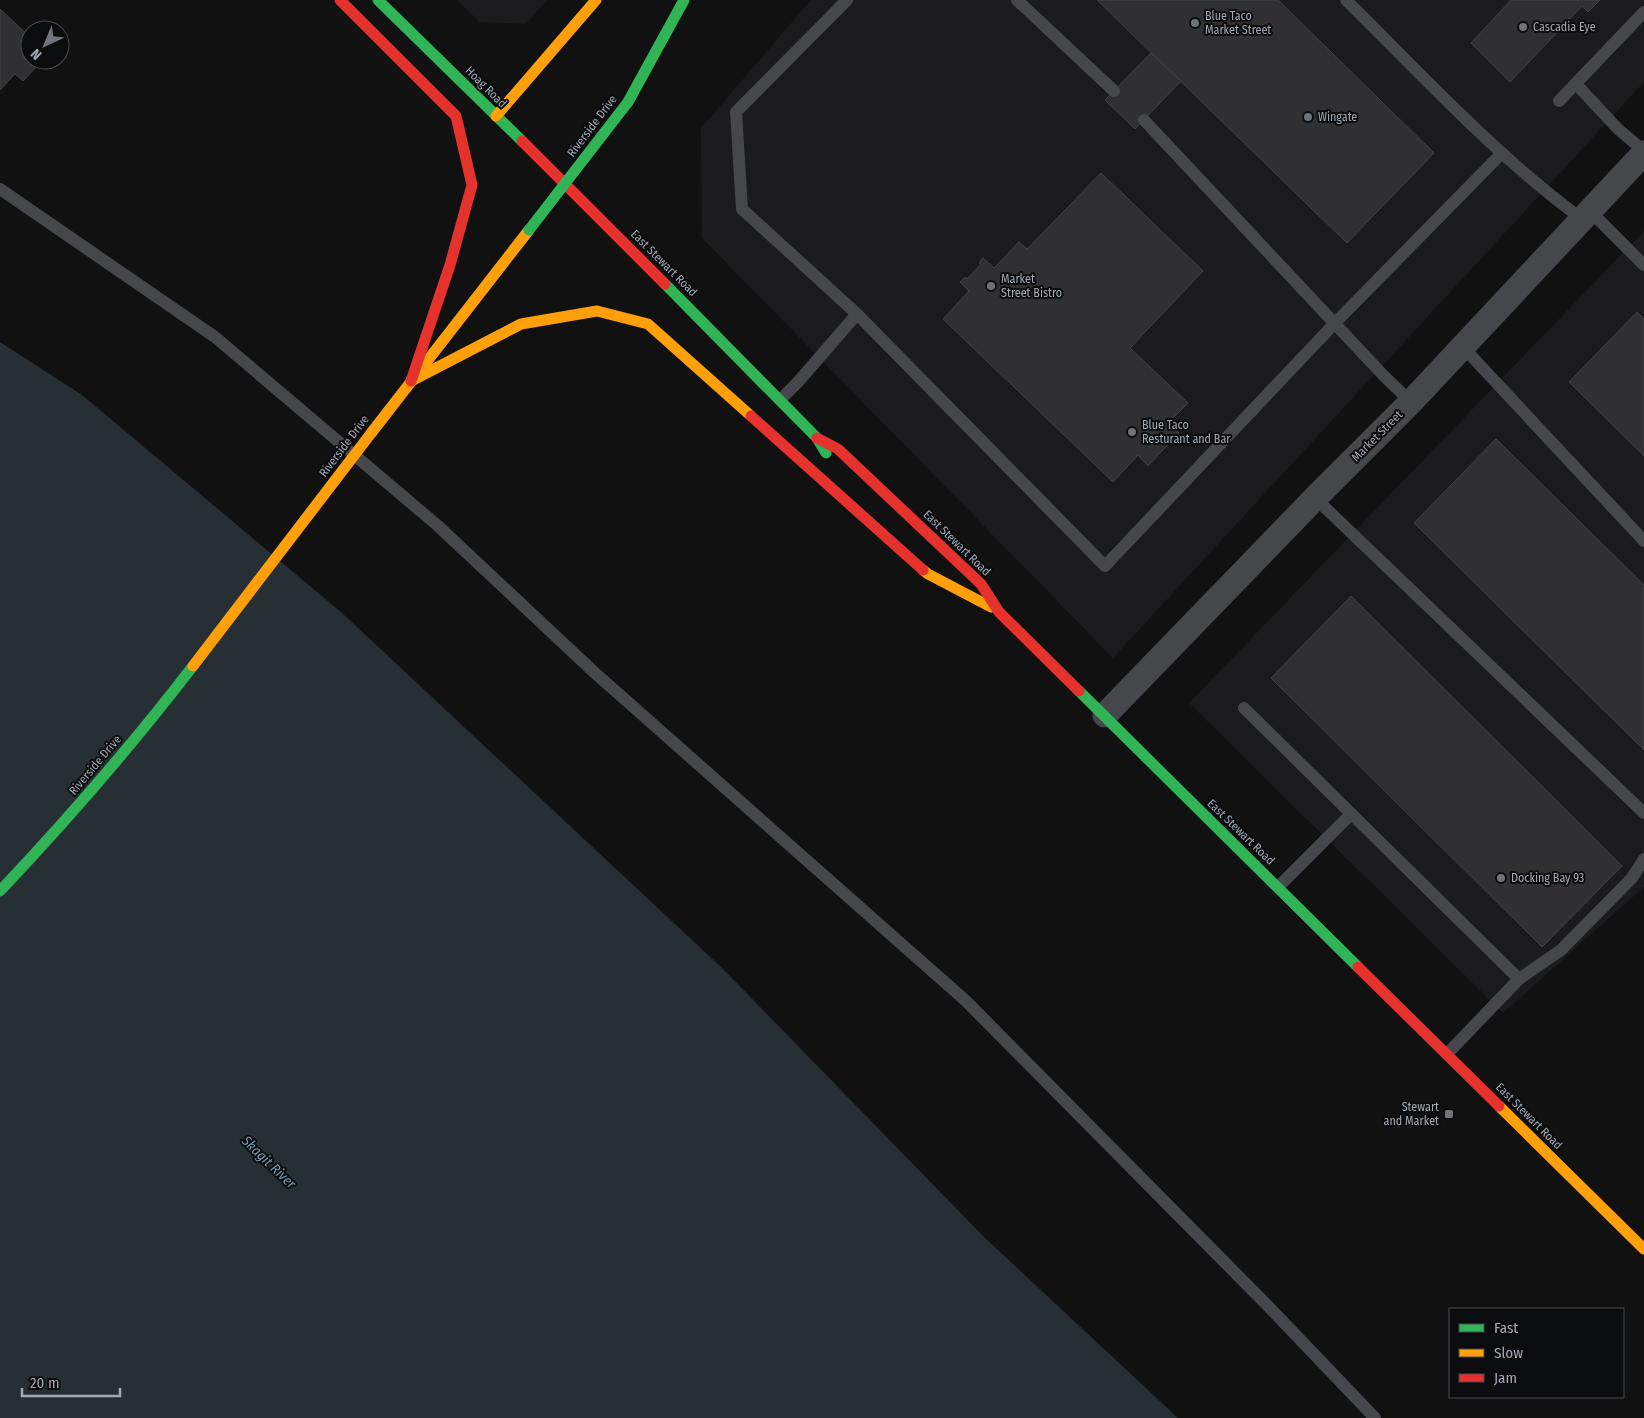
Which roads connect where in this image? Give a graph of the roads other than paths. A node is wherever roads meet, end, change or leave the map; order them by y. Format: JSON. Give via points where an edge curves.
{"nodes":[{"id":1,"x":340,"y":0,"type":"edge"},
{"id":2,"x":378,"y":0,"type":"edge"},
{"id":3,"x":596,"y":0,"type":"edge"},
{"id":4,"x":684,"y":0,"type":"edge"},
{"id":5,"x":847,"y":0,"type":"edge"},
{"id":6,"x":1017,"y":0,"type":"edge"},
{"id":7,"x":1346,"y":0,"type":"edge"},
{"id":8,"x":1644,"y":12,"type":"edge"},
{"id":9,"x":1576,"y":84,"type":"junction"},
{"id":10,"x":1114,"y":91,"type":"dead end"},
{"id":11,"x":1559,"y":101,"type":"dead end"},
{"id":12,"x":496,"y":116,"type":"junction"},
{"id":13,"x":1144,"y":120,"type":"dead end"},
{"id":14,"x":1644,"y":152,"type":"edge"},
{"id":15,"x":1502,"y":153,"type":"junction"},
{"id":16,"x":0,"y":189,"type":"edge"},
{"id":17,"x":575,"y":193,"type":"joint"},
{"id":18,"x":1586,"y":215,"type":"junction"},
{"id":19,"x":1644,"y":265,"type":"edge"},
{"id":20,"x":857,"y":314,"type":"junction"},
{"id":21,"x":1334,"y":324,"type":"junction"},
{"id":22,"x":1462,"y":346,"type":"junction"},
{"id":23,"x":411,"y":381,"type":"junction"},
{"id":24,"x":780,"y":400,"type":"junction"},
{"id":25,"x":1411,"y":402,"type":"junction"},
{"id":26,"x":817,"y":438,"type":"junction"},
{"id":27,"x":829,"y":460,"type":"dead end"},
{"id":28,"x":1315,"y":498,"type":"junction"},
{"id":29,"x":1644,"y":541,"type":"edge"},
{"id":30,"x":945,"y":569,"type":"dead end"},
{"id":31,"x":974,"y":597,"type":"junction"},
{"id":32,"x":999,"y":612,"type":"junction"},
{"id":33,"x":1244,"y":708,"type":"dead end"},
{"id":34,"x":1104,"y":715,"type":"junction"},
{"id":35,"x":1644,"y":813,"type":"edge"},
{"id":36,"x":1352,"y":814,"type":"junction"},
{"id":37,"x":1644,"y":858,"type":"edge"},
{"id":38,"x":1278,"y":887,"type":"junction"},
{"id":39,"x":0,"y":891,"type":"edge"},
{"id":40,"x":1519,"y":979,"type":"junction"},
{"id":41,"x":1447,"y":1054,"type":"junction"},
{"id":42,"x":1644,"y":1249,"type":"edge"},
{"id":43,"x":1375,"y":1418,"type":"edge"}],
"edges":[{"from":1,"to":23,"type":"main road","via":[[456,116],[472,185],[450,265]]},
{"from":2,"to":12,"type":"main road","name":"Hoag Road"},
{"from":3,"to":12,"type":"main road"},
{"from":4,"to":23,"type":"main road","name":"Riverside Drive","bridge":true,"via":[[628,102]]},
{"from":5,"to":20,"type":"lane","via":[[736,112],[742,209]]},
{"from":6,"to":10,"type":"lane"},
{"from":7,"to":15,"type":"lane"},
{"from":8,"to":9,"type":"lane"},
{"from":9,"to":11,"type":"lane"},
{"from":9,"to":14,"type":"lane"},
{"from":12,"to":17,"type":"main road","name":"Hoag Road"},
{"from":13,"to":21,"type":"lane"},
{"from":14,"to":18,"type":"street","name":"Market Street"},
{"from":15,"to":18,"type":"lane","via":[[1549,195]]},
{"from":15,"to":21,"type":"lane"},
{"from":16,"to":43,"type":"lane","via":[[215,337],[437,525],[595,673],[966,1001]]},
{"from":17,"to":24,"type":"main road","name":"East Stewart Road"},
{"from":18,"to":19,"type":"lane"},
{"from":18,"to":22,"type":"street","name":"Market Street"},
{"from":20,"to":21,"type":"lane","via":[[1105,566]]},
{"from":20,"to":24,"type":"lane"},
{"from":21,"to":25,"type":"lane"},
{"from":22,"to":25,"type":"street","name":"Market Street"},
{"from":22,"to":29,"type":"lane"},
{"from":23,"to":31,"type":"main road","via":[[521,324],[597,311],[648,324],[928,574]]},
{"from":23,"to":39,"type":"main road","name":"Riverside Drive","bridge":true,"via":[[154,718]]},
{"from":24,"to":26,"type":"main road","name":"East Stewart Road"},
{"from":25,"to":28,"type":"street","name":"Market Street"},
{"from":26,"to":27,"type":"main road","name":"East Stewart Road"},
{"from":26,"to":32,"type":"main road","name":"East Stewart Road","via":[[838,449],[981,584]]},
{"from":28,"to":34,"type":"street","name":"Market Street"},
{"from":28,"to":35,"type":"lane"},
{"from":30,"to":31,"type":"main road"},
{"from":31,"to":32,"type":"main road"},
{"from":32,"to":34,"type":"main road","name":"East Stewart Road"},
{"from":33,"to":36,"type":"lane"},
{"from":34,"to":38,"type":"main road","name":"East Stewart Road"},
{"from":36,"to":38,"type":"lane"},
{"from":36,"to":40,"type":"lane"},
{"from":37,"to":40,"type":"lane","via":[[1632,878],[1561,950]]},
{"from":38,"to":41,"type":"main road","name":"East Stewart Road"},
{"from":40,"to":41,"type":"lane"},
{"from":41,"to":42,"type":"main road","name":"East Stewart Road"}]}
